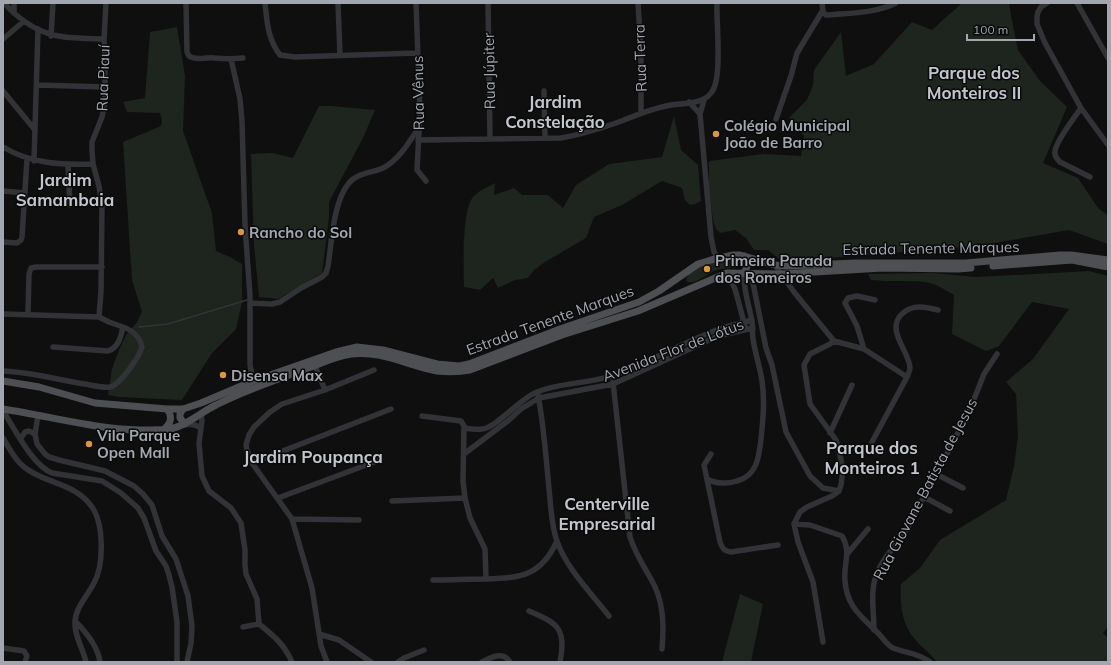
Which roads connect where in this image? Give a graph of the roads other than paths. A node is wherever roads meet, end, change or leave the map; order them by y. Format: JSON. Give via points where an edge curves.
{"nodes":[{"id":1,"x":4,"y":3,"type":"edge"},
{"id":2,"x":14,"y":3,"type":"edge"},
{"id":3,"x":52,"y":3,"type":"edge"},
{"id":4,"x":106,"y":3,"type":"edge"},
{"id":5,"x":186,"y":3,"type":"edge"},
{"id":6,"x":265,"y":3,"type":"edge"},
{"id":7,"x":338,"y":3,"type":"edge"},
{"id":8,"x":416,"y":3,"type":"edge"},
{"id":9,"x":488,"y":3,"type":"edge"},
{"id":10,"x":638,"y":3,"type":"edge"},
{"id":11,"x":717,"y":3,"type":"edge"},
{"id":12,"x":822,"y":3,"type":"edge"},
{"id":13,"x":896,"y":3,"type":"edge"},
{"id":14,"x":1047,"y":3,"type":"edge"},
{"id":15,"x":1077,"y":3,"type":"edge"},
{"id":16,"x":888,"y":5,"type":"edge"},
{"id":17,"x":823,"y":10,"type":"junction"},
{"id":18,"x":14,"y":13,"type":"junction"},
{"id":19,"x":24,"y":21,"type":"junction"},
{"id":20,"x":38,"y":30,"type":"junction"},
{"id":21,"x":51,"y":36,"type":"junction"},
{"id":22,"x":104,"y":39,"type":"junction"},
{"id":23,"x":3,"y":40,"type":"edge"},
{"id":24,"x":417,"y":52,"type":"junction"},
{"id":25,"x":340,"y":55,"type":"junction"},
{"id":26,"x":243,"y":58,"type":"dead end"},
{"id":27,"x":1108,"y":58,"type":"edge"},
{"id":28,"x":231,"y":59,"type":"junction"},
{"id":29,"x":37,"y":86,"type":"junction"},
{"id":30,"x":105,"y":88,"type":"junction"},
{"id":31,"x":544,"y":91,"type":"dead end"},
{"id":32,"x":3,"y":92,"type":"edge"},
{"id":33,"x":704,"y":100,"type":"junction"},
{"id":34,"x":689,"y":102,"type":"junction"},
{"id":35,"x":1081,"y":108,"type":"junction"},
{"id":36,"x":642,"y":113,"type":"junction"},
{"id":37,"x":700,"y":114,"type":"junction"},
{"id":38,"x":776,"y":119,"type":"dead end"},
{"id":39,"x":419,"y":127,"type":"junction"},
{"id":40,"x":35,"y":130,"type":"junction"},
{"id":41,"x":490,"y":138,"type":"junction"},
{"id":42,"x":546,"y":138,"type":"junction"},
{"id":43,"x":418,"y":140,"type":"junction"},
{"id":44,"x":1108,"y":145,"type":"edge"},
{"id":45,"x":3,"y":148,"type":"edge"},
{"id":46,"x":27,"y":159,"type":"junction"},
{"id":47,"x":34,"y":160,"type":"junction"},
{"id":48,"x":93,"y":164,"type":"junction"},
{"id":49,"x":68,"y":165,"type":"junction"},
{"id":50,"x":1090,"y":177,"type":"dead end"},
{"id":51,"x":426,"y":180,"type":"dead end"},
{"id":52,"x":3,"y":191,"type":"edge"},
{"id":53,"x":25,"y":193,"type":"junction"},
{"id":54,"x":70,"y":205,"type":"dead end"},
{"id":55,"x":711,"y":237,"type":"junction"},
{"id":56,"x":3,"y":242,"type":"edge"},
{"id":57,"x":744,"y":256,"type":"junction"},
{"id":58,"x":718,"y":258,"type":"junction"},
{"id":59,"x":708,"y":260,"type":"junction"},
{"id":60,"x":1108,"y":260,"type":"edge"},
{"id":61,"x":775,"y":265,"type":"junction"},
{"id":62,"x":102,"y":267,"type":"junction"},
{"id":63,"x":1108,"y":268,"type":"edge"},
{"id":64,"x":688,"y":271,"type":"junction"},
{"id":65,"x":728,"y":273,"type":"junction"},
{"id":66,"x":781,"y":274,"type":"junction"},
{"id":67,"x":746,"y":275,"type":"junction"},
{"id":68,"x":731,"y":281,"type":"junction"},
{"id":69,"x":694,"y":287,"type":"junction"},
{"id":70,"x":875,"y":300,"type":"dead end"},
{"id":71,"x":250,"y":303,"type":"junction"},
{"id":72,"x":938,"y":310,"type":"dead end"},
{"id":73,"x":3,"y":314,"type":"edge"},
{"id":74,"x":28,"y":314,"type":"junction"},
{"id":75,"x":99,"y":317,"type":"junction"},
{"id":76,"x":752,"y":320,"type":"junction"},
{"id":77,"x":744,"y":322,"type":"junction"},
{"id":78,"x":123,"y":327,"type":"junction"},
{"id":79,"x":750,"y":328,"type":"junction"},
{"id":80,"x":834,"y":341,"type":"junction"},
{"id":81,"x":53,"y":347,"type":"dead end"},
{"id":82,"x":864,"y":349,"type":"junction"},
{"id":83,"x":997,"y":354,"type":"dead end"},
{"id":84,"x":315,"y":366,"type":"junction"},
{"id":85,"x":374,"y":370,"type":"dead end"},
{"id":86,"x":3,"y":371,"type":"edge"},
{"id":87,"x":612,"y":376,"type":"junction"},
{"id":88,"x":908,"y":377,"type":"junction"},
{"id":89,"x":3,"y":381,"type":"edge"},
{"id":90,"x":253,"y":381,"type":"junction"},
{"id":91,"x":613,"y":384,"type":"junction"},
{"id":92,"x":852,"y":385,"type":"dead end"},
{"id":93,"x":325,"y":390,"type":"junction"},
{"id":94,"x":538,"y":391,"type":"junction"},
{"id":95,"x":539,"y":398,"type":"junction"},
{"id":96,"x":193,"y":406,"type":"junction"},
{"id":97,"x":167,"y":409,"type":"junction"},
{"id":98,"x":183,"y":409,"type":"junction"},
{"id":99,"x":3,"y":410,"type":"edge"},
{"id":100,"x":391,"y":410,"type":"dead end"},
{"id":101,"x":201,"y":414,"type":"junction"},
{"id":102,"x":38,"y":415,"type":"junction"},
{"id":103,"x":422,"y":416,"type":"dead end"},
{"id":104,"x":185,"y":424,"type":"junction"},
{"id":105,"x":201,"y":428,"type":"junction"},
{"id":106,"x":464,"y":428,"type":"junction"},
{"id":107,"x":163,"y":430,"type":"junction"},
{"id":108,"x":830,"y":433,"type":"junction"},
{"id":109,"x":35,"y":434,"type":"junction"},
{"id":110,"x":3,"y":438,"type":"edge"},
{"id":111,"x":21,"y":438,"type":"junction"},
{"id":112,"x":872,"y":442,"type":"dead end"},
{"id":113,"x":45,"y":454,"type":"junction"},
{"id":114,"x":464,"y":454,"type":"junction"},
{"id":115,"x":710,"y":454,"type":"dead end"},
{"id":116,"x":32,"y":456,"type":"junction"},
{"id":117,"x":377,"y":461,"type":"dead end"},
{"id":118,"x":252,"y":463,"type":"junction"},
{"id":119,"x":936,"y":474,"type":"junction"},
{"id":120,"x":707,"y":479,"type":"junction"},
{"id":121,"x":963,"y":488,"type":"dead end"},
{"id":122,"x":839,"y":491,"type":"junction"},
{"id":123,"x":924,"y":497,"type":"junction"},
{"id":124,"x":278,"y":498,"type":"junction"},
{"id":125,"x":465,"y":498,"type":"junction"},
{"id":126,"x":392,"y":501,"type":"dead end"},
{"id":127,"x":950,"y":511,"type":"dead end"},
{"id":128,"x":292,"y":519,"type":"junction"},
{"id":129,"x":359,"y":520,"type":"dead end"},
{"id":130,"x":794,"y":524,"type":"junction"},
{"id":131,"x":868,"y":529,"type":"dead end"},
{"id":132,"x":557,"y":541,"type":"junction"},
{"id":133,"x":778,"y":545,"type":"dead end"},
{"id":134,"x":848,"y":553,"type":"junction"},
{"id":135,"x":486,"y":579,"type":"junction"},
{"id":136,"x":434,"y":580,"type":"dead end"},
{"id":137,"x":529,"y":611,"type":"dead end"},
{"id":138,"x":609,"y":616,"type":"dead end"},
{"id":139,"x":75,"y":621,"type":"junction"},
{"id":140,"x":259,"y":624,"type":"junction"},
{"id":141,"x":243,"y":627,"type":"dead end"},
{"id":142,"x":874,"y":630,"type":"junction"},
{"id":143,"x":319,"y":634,"type":"junction"},
{"id":144,"x":823,"y":642,"type":"dead end"},
{"id":145,"x":3,"y":648,"type":"edge"},
{"id":146,"x":662,"y":649,"type":"dead end"},
{"id":147,"x":424,"y":650,"type":"dead end"},
{"id":148,"x":25,"y":662,"type":"edge"},
{"id":149,"x":86,"y":662,"type":"edge"},
{"id":150,"x":100,"y":662,"type":"edge"},
{"id":151,"x":177,"y":662,"type":"edge"},
{"id":152,"x":187,"y":662,"type":"edge"},
{"id":153,"x":292,"y":662,"type":"edge"},
{"id":154,"x":327,"y":662,"type":"edge"},
{"id":155,"x":371,"y":662,"type":"edge"},
{"id":156,"x":398,"y":662,"type":"edge"},
{"id":157,"x":482,"y":662,"type":"edge"},
{"id":158,"x":510,"y":662,"type":"edge"},
{"id":159,"x":560,"y":662,"type":"edge"},
{"id":160,"x":930,"y":662,"type":"edge"}],
"edges":[{"from":1,"to":18,"type":"street"},
{"from":2,"to":18,"type":"street"},
{"from":3,"to":21,"type":"street"},
{"from":4,"to":22,"type":"street","name":"Rua Piauí"},
{"from":5,"to":28,"type":"street","via":[[189,56]]},
{"from":6,"to":25,"type":"street","via":[[270,39],[280,55]]},
{"from":7,"to":25,"type":"street"},
{"from":8,"to":24,"type":"street","name":"Rua Vênus"},
{"from":9,"to":41,"type":"street","name":"Rua Júpiter"},
{"from":10,"to":36,"type":"street","name":"Rua Terra"},
{"from":11,"to":33,"type":"street","via":[[717,79],[712,93]]},
{"from":12,"to":17,"type":"street"},
{"from":13,"to":16,"type":"street"},
{"from":14,"to":35,"type":"street","via":[[1038,12],[1037,24]]},
{"from":15,"to":27,"type":"street"},
{"from":16,"to":17,"type":"street","via":[[865,12],[829,15],[824,14]]},
{"from":17,"to":38,"type":"street","via":[[798,53]]},
{"from":18,"to":19,"type":"street"},
{"from":19,"to":20,"type":"street"},
{"from":19,"to":23,"type":"street"},
{"from":20,"to":21,"type":"street"},
{"from":20,"to":29,"type":"street"},
{"from":21,"to":22,"type":"street"},
{"from":22,"to":30,"type":"street","name":"Rua Piauí"},
{"from":24,"to":25,"type":"street"},
{"from":24,"to":39,"type":"street","name":"Rua Vênus"},
{"from":26,"to":28,"type":"street"},
{"from":28,"to":71,"type":"street","via":[[242,121]]},
{"from":29,"to":30,"type":"street"},
{"from":29,"to":40,"type":"street"},
{"from":30,"to":48,"type":"street","name":"Rua Piauí","via":[[102,117],[92,142]]},
{"from":31,"to":42,"type":"street"},
{"from":32,"to":40,"type":"street"},
{"from":33,"to":34,"type":"street"},
{"from":33,"to":37,"type":"street"},
{"from":34,"to":36,"type":"street","via":[[662,106]]},
{"from":34,"to":37,"type":"street"},
{"from":35,"to":44,"type":"street"},
{"from":35,"to":50,"type":"street","via":[[1057,145],[1056,159]]},
{"from":36,"to":42,"type":"street","via":[[573,136]]},
{"from":37,"to":55,"type":"street"},
{"from":39,"to":43,"type":"street","name":"Rua Vênus"},
{"from":39,"to":71,"type":"street","via":[[405,149],[390,163],[350,182],[339,201],[324,276],[280,302]]},
{"from":40,"to":47,"type":"street"},
{"from":41,"to":42,"type":"street"},
{"from":41,"to":43,"type":"street"},
{"from":43,"to":51,"type":"street","name":"Rua Vênus","via":[[417,170]]},
{"from":45,"to":46,"type":"street"},
{"from":46,"to":47,"type":"street"},
{"from":46,"to":53,"type":"street"},
{"from":47,"to":49,"type":"street"},
{"from":48,"to":49,"type":"street"},
{"from":48,"to":62,"type":"street","name":"Rua Piauí","via":[[102,205]]},
{"from":49,"to":54,"type":"street"},
{"from":52,"to":53,"type":"street"},
{"from":53,"to":56,"type":"street","via":[[21,240]]},
{"from":55,"to":58,"type":"street"},
{"from":55,"to":59,"type":"street","via":[[711,255]]},
{"from":57,"to":58,"type":"main road","name":"Estrada Tenente Marques"},
{"from":57,"to":61,"type":"main road","name":"Estrada Tenente Marques"},
{"from":57,"to":67,"type":"main road","via":[[748,262]]},
{"from":58,"to":59,"type":"main road","name":"Estrada Tenente Marques"},
{"from":59,"to":64,"type":"main road","name":"Estrada Tenente Marques"},
{"from":60,"to":61,"type":"main road","name":"Estrada Tenente Marques","via":[[1060,255],[958,264]]},
{"from":61,"to":66,"type":"street"},
{"from":62,"to":74,"type":"street","via":[[33,267],[29,274]]},
{"from":62,"to":75,"type":"street","name":"Rua Piauí"},
{"from":63,"to":66,"type":"main road","name":"Estrada Tenente Marques","via":[[1072,260],[958,269],[883,268]]},
{"from":64,"to":69,"type":"main road","via":[[684,283]]},
{"from":64,"to":90,"type":"main road","name":"Estrada Tenente Marques","via":[[639,302],[469,364],[437,364],[383,350],[357,347]]},
{"from":65,"to":67,"type":"main road","name":"Estrada Tenente Marques"},
{"from":65,"to":68,"type":"street"},
{"from":65,"to":69,"type":"main road","name":"Estrada Tenente Marques"},
{"from":66,"to":67,"type":"main road","name":"Estrada Tenente Marques"},
{"from":66,"to":80,"type":"street"},
{"from":67,"to":68,"type":"street","via":[[737,283]]},
{"from":67,"to":76,"type":"street"},
{"from":67,"to":122,"type":"street","via":[[772,365],[786,432],[810,476],[823,488]]},
{"from":68,"to":77,"type":"street"},
{"from":69,"to":84,"type":"main road","name":"Estrada Tenente Marques","via":[[638,311],[562,335],[470,370],[437,371],[363,353],[346,355]]},
{"from":70,"to":82,"type":"street","via":[[853,296],[848,298],[846,303]]},
{"from":71,"to":90,"type":"street","via":[[250,364]]},
{"from":72,"to":88,"type":"street","via":[[912,307],[902,313],[897,320],[897,334],[910,368]]},
{"from":73,"to":74,"type":"street"},
{"from":74,"to":75,"type":"street"},
{"from":75,"to":78,"type":"street"},
{"from":76,"to":77,"type":"street","name":"Avenida Flor de Lótus"},
{"from":76,"to":79,"type":"street"},
{"from":77,"to":79,"type":"street"},
{"from":77,"to":87,"type":"street","name":"Avenida Flor de Lótus","via":[[718,330]]},
{"from":78,"to":81,"type":"street","via":[[117,345],[112,350]]},
{"from":78,"to":86,"type":"street","via":[[138,338],[142,347],[128,370],[110,387],[24,372]]},
{"from":79,"to":91,"type":"street","name":"Avenida Flor de Lótus","via":[[718,336]]},
{"from":79,"to":120,"type":"street","via":[[764,394],[757,464],[752,472],[739,481],[724,483]]},
{"from":80,"to":82,"type":"street"},
{"from":80,"to":108,"type":"street","via":[[810,354],[804,365],[810,404]]},
{"from":82,"to":88,"type":"street"},
{"from":83,"to":119,"type":"street","name":"Rua Giovane Batista de Jesus","via":[[984,374],[969,412]]},
{"from":84,"to":93,"type":"street"},
{"from":84,"to":101,"type":"main road","name":"Estrada Tenente Marques","via":[[255,387]]},
{"from":85,"to":93,"type":"street"},
{"from":87,"to":91,"type":"street"},
{"from":87,"to":94,"type":"street","name":"Avenida Flor de Lótus"},
{"from":88,"to":112,"type":"street"},
{"from":89,"to":97,"type":"main road","name":"Estrada Tenente Marques","via":[[39,387],[94,403]]},
{"from":90,"to":96,"type":"main road","name":"Estrada Tenente Marques"},
{"from":91,"to":95,"type":"street","name":"Avenida Flor de Lótus"},
{"from":91,"to":146,"type":"street","via":[[630,537],[634,552],[652,580],[660,600],[663,622]]},
{"from":92,"to":108,"type":"street"},
{"from":93,"to":118,"type":"street","via":[[282,404],[260,420],[249,435],[246,445]]},
{"from":94,"to":95,"type":"street"},
{"from":94,"to":106,"type":"street","name":"Avenida Flor de Lótus","via":[[523,399],[488,428]]},
{"from":95,"to":114,"type":"street","name":"Avenida Flor de Lótus"},
{"from":95,"to":132,"type":"street","via":[[552,520]]},
{"from":96,"to":98,"type":"main road","name":"Estrada Tenente Marques"},
{"from":96,"to":101,"type":"main road"},
{"from":97,"to":98,"type":"main road","name":"Estrada Tenente Marques"},
{"from":97,"to":107,"type":"main road","via":[[171,420]]},
{"from":98,"to":104,"type":"main road","via":[[180,418]]},
{"from":99,"to":102,"type":"main road","name":"Estrada Tenente Marques"},
{"from":99,"to":111,"type":"street"},
{"from":100,"to":118,"type":"street"},
{"from":101,"to":104,"type":"main road","name":"Estrada Tenente Marques"},
{"from":101,"to":105,"type":"street"},
{"from":102,"to":107,"type":"main road","name":"Estrada Tenente Marques","via":[[104,428]]},
{"from":102,"to":109,"type":"street"},
{"from":103,"to":106,"type":"street","via":[[461,421]]},
{"from":104,"to":105,"type":"street"},
{"from":104,"to":107,"type":"main road","name":"Estrada Tenente Marques"},
{"from":105,"to":140,"type":"street","via":[[202,476],[209,491],[230,508],[241,523],[246,570],[257,598]]},
{"from":106,"to":114,"type":"street"},
{"from":108,"to":122,"type":"street","via":[[836,440],[842,461]]},
{"from":109,"to":111,"type":"street","via":[[28,431]]},
{"from":109,"to":113,"type":"street","via":[[37,444]]},
{"from":110,"to":139,"type":"street","via":[[24,467],[36,475],[78,493],[96,514],[100,532],[98,574]]},
{"from":111,"to":116,"type":"street"},
{"from":113,"to":116,"type":"street"},
{"from":113,"to":152,"type":"street","via":[[59,460],[105,470],[134,486],[152,505],[162,536],[176,559],[188,596],[192,626]]},
{"from":114,"to":125,"type":"street"},
{"from":115,"to":120,"type":"street","via":[[704,464]]},
{"from":116,"to":151,"type":"street","via":[[45,470],[52,473],[102,481],[138,508],[156,550],[166,566],[172,587],[177,622]]},
{"from":117,"to":124,"type":"street"},
{"from":118,"to":124,"type":"street"},
{"from":119,"to":121,"type":"street"},
{"from":119,"to":123,"type":"street","name":"Rua Giovane Batista de Jesus"},
{"from":120,"to":133,"type":"street","via":[[720,542],[724,550],[736,552]]},
{"from":122,"to":130,"type":"street","via":[[803,510]]},
{"from":123,"to":127,"type":"street"},
{"from":123,"to":142,"type":"street","name":"Rua Giovane Batista de Jesus","via":[[898,544],[876,576]]},
{"from":124,"to":128,"type":"street"},
{"from":125,"to":126,"type":"street"},
{"from":125,"to":135,"type":"street","via":[[470,518],[485,549]]},
{"from":128,"to":129,"type":"street"},
{"from":128,"to":143,"type":"street","via":[[312,588]]},
{"from":130,"to":134,"type":"street","via":[[810,525],[842,536]]},
{"from":130,"to":144,"type":"street","via":[[798,542],[814,582]]},
{"from":131,"to":134,"type":"street"},
{"from":132,"to":135,"type":"street","via":[[548,556],[533,572],[512,578]]},
{"from":132,"to":138,"type":"street","via":[[564,556]]},
{"from":134,"to":142,"type":"street","via":[[844,578],[848,596],[855,611]]},
{"from":135,"to":136,"type":"street"},
{"from":137,"to":159,"type":"street","via":[[548,620],[559,629],[563,645]]},
{"from":139,"to":149,"type":"street","via":[[76,635]]},
{"from":139,"to":150,"type":"street","via":[[96,649]]},
{"from":140,"to":141,"type":"street"},
{"from":140,"to":153,"type":"street","via":[[281,642]]},
{"from":142,"to":160,"type":"street","via":[[892,648],[913,653]]},
{"from":143,"to":154,"type":"street"},
{"from":143,"to":155,"type":"street","via":[[339,640]]},
{"from":145,"to":148,"type":"street","via":[[26,652]]},
{"from":147,"to":156,"type":"street"},
{"from":157,"to":158,"type":"street","via":[[500,655]]}]}
